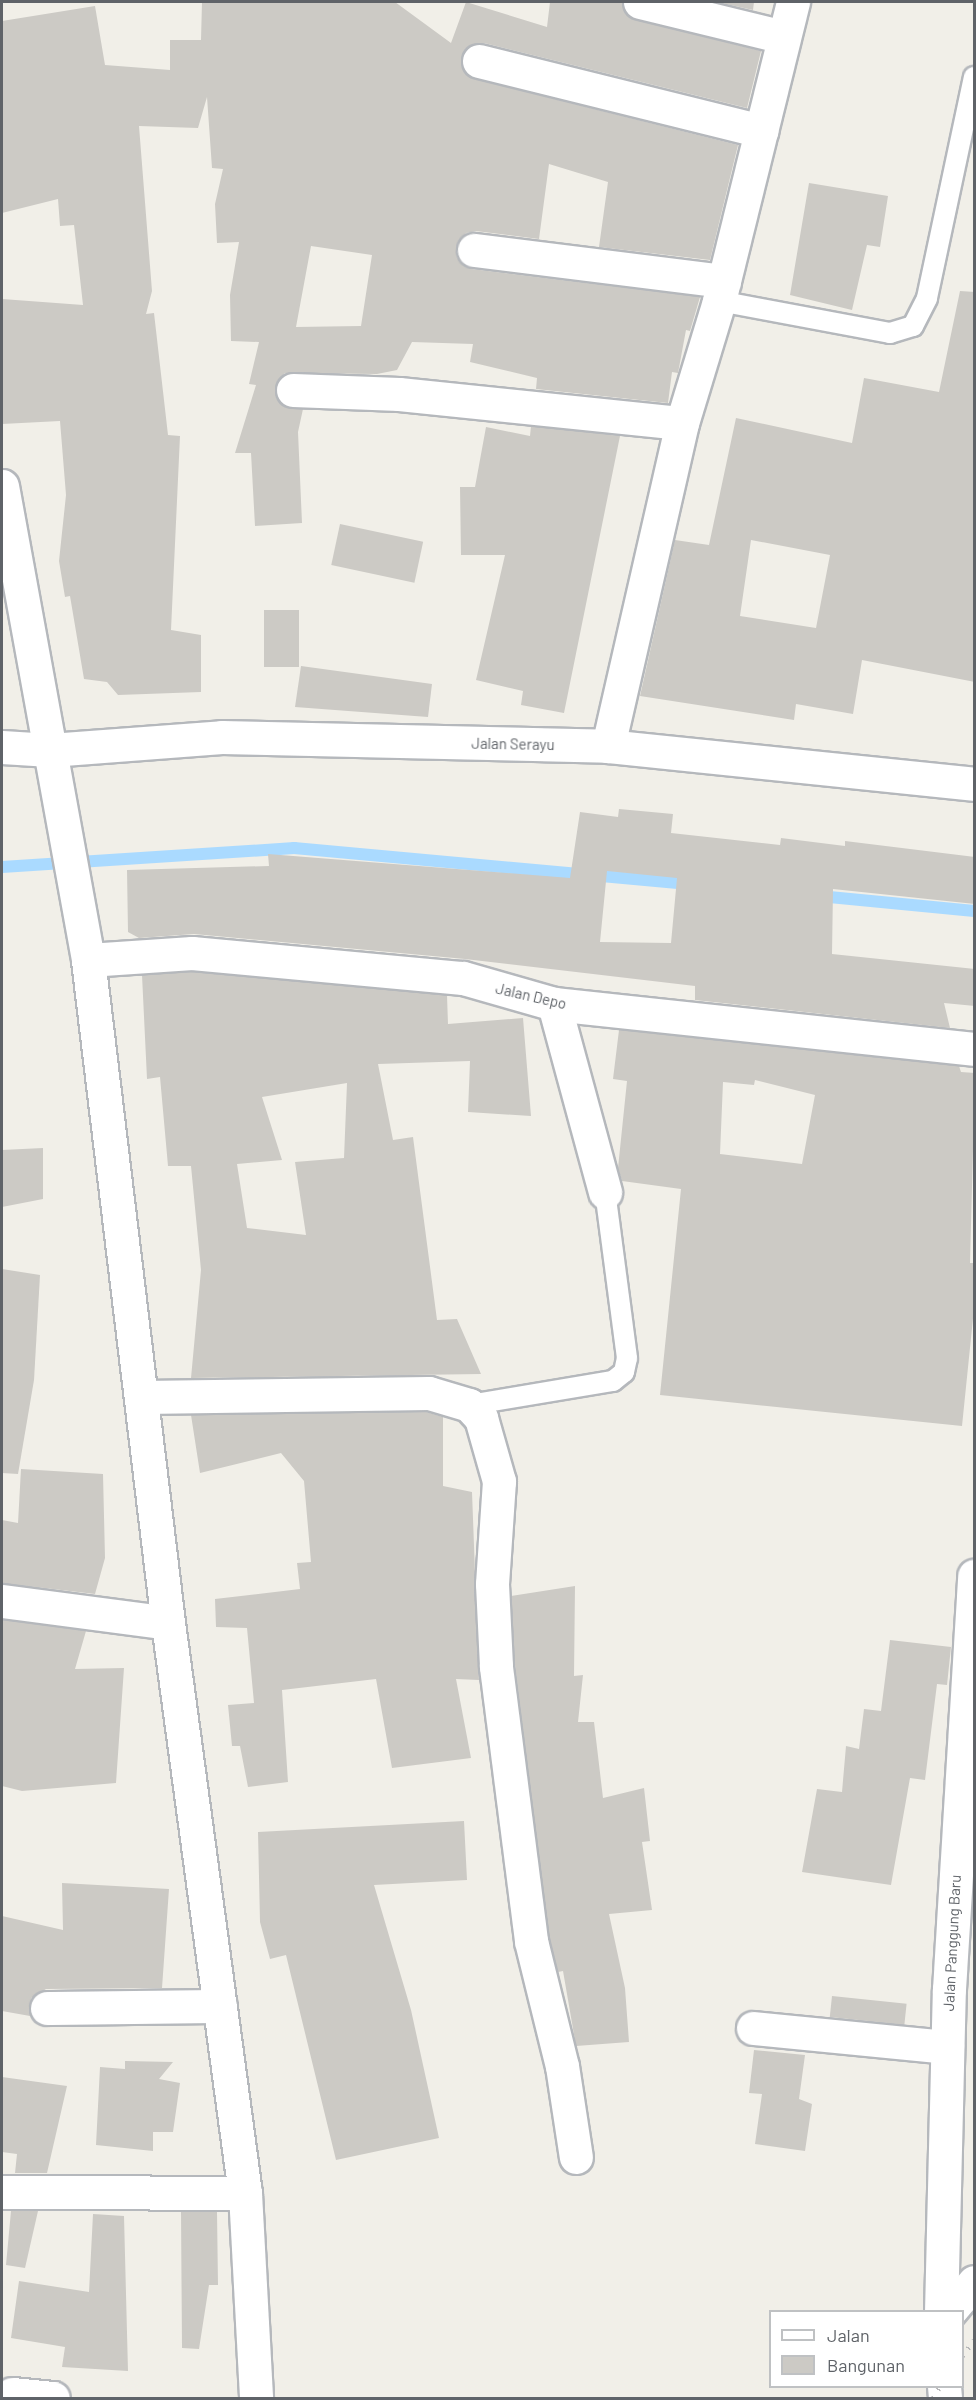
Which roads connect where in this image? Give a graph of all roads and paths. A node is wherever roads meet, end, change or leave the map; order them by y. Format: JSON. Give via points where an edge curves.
{"nodes":[{"id":1,"x":640,"y":2,"type":"edge"},
{"id":2,"x":793,"y":2,"type":"edge"},
{"id":3,"x":784,"y":37,"type":"junction"},
{"id":4,"x":479,"y":61,"type":"dead end"},
{"id":5,"x":975,"y":78,"type":"edge"},
{"id":6,"x":761,"y":131,"type":"junction"},
{"id":7,"x":474,"y":250,"type":"dead end"},
{"id":8,"x":722,"y":291,"type":"junction"},
{"id":9,"x":293,"y":390,"type":"dead end"},
{"id":10,"x":682,"y":423,"type":"junction"},
{"id":11,"x":2,"y":486,"type":"edge"},
{"id":12,"x":608,"y":746,"type":"junction"},
{"id":13,"x":2,"y":747,"type":"edge"},
{"id":14,"x":50,"y":750,"type":"junction"},
{"id":15,"x":975,"y":784,"type":"edge"},
{"id":16,"x":88,"y":960,"type":"junction"},
{"id":17,"x":554,"y":1004,"type":"junction"},
{"id":18,"x":975,"y":1049,"type":"edge"},
{"id":19,"x":605,"y":1192,"type":"joint"},
{"id":20,"x":142,"y":1397,"type":"junction"},
{"id":21,"x":469,"y":1405,"type":"junction"},
{"id":22,"x":975,"y":1576,"type":"edge"},
{"id":23,"x":2,"y":1601,"type":"edge"},
{"id":24,"x":168,"y":1623,"type":"junction"},
{"id":25,"x":972,"y":1648,"type":"edge"},
{"id":26,"x":220,"y":2006,"type":"junction"},
{"id":27,"x":47,"y":2008,"type":"dead end"},
{"id":28,"x":753,"y":2028,"type":"dead end"},
{"id":29,"x":947,"y":2047,"type":"junction"},
{"id":30,"x":576,"y":2157,"type":"dead end"},
{"id":31,"x":2,"y":2192,"type":"edge"},
{"id":32,"x":244,"y":2193,"type":"junction"},
{"id":33,"x":975,"y":2282,"type":"edge"},
{"id":34,"x":941,"y":2310,"type":"edge"},
{"id":35,"x":951,"y":2310,"type":"edge"},
{"id":36,"x":12,"y":2394,"type":"dead end"},
{"id":37,"x":53,"y":2398,"type":"edge"},
{"id":38,"x":256,"y":2398,"type":"edge"}],
"edges":[{"from":1,"to":3,"type":"street"},
{"from":2,"to":3,"type":"street"},
{"from":3,"to":6,"type":"street"},
{"from":4,"to":6,"type":"street"},
{"from":5,"to":8,"type":"lane","via":[[927,298],[913,326],[890,333]]},
{"from":6,"to":8,"type":"street"},
{"from":7,"to":8,"type":"street"},
{"from":8,"to":10,"type":"street"},
{"from":9,"to":10,"type":"street","via":[[399,394]]},
{"from":10,"to":12,"type":"street"},
{"from":11,"to":14,"type":"street"},
{"from":12,"to":14,"type":"street","name":"Jalan Serayu","via":[[320,742],[222,736]]},
{"from":12,"to":15,"type":"street","name":"Jalan Serayu"},
{"from":13,"to":14,"type":"street","name":"Jalan Serayu"},
{"from":14,"to":16,"type":"street"},
{"from":16,"to":17,"type":"street","name":"Jalan Depo","via":[[192,953],[451,977]]},
{"from":16,"to":20,"type":"street"},
{"from":17,"to":18,"type":"street","name":"Jalan Depo"},
{"from":17,"to":19,"type":"street"},
{"from":19,"to":21,"type":"lane","via":[[627,1358],[624,1372],[605,1383]]},
{"from":20,"to":21,"type":"street","via":[[382,1391],[429,1393]]},
{"from":20,"to":24,"type":"street"},
{"from":21,"to":30,"type":"street","via":[[490,1435],[497,1458],[492,1584],[496,1667],[531,1941],[562,2066]]},
{"from":22,"to":25,"type":"street","name":"Jalan Panggung Baru"},
{"from":23,"to":24,"type":"street"},
{"from":24,"to":26,"type":"street"},
{"from":25,"to":29,"type":"street","name":"Jalan Panggung Baru"},
{"from":26,"to":27,"type":"street"},
{"from":26,"to":32,"type":"street"},
{"from":28,"to":29,"type":"street"},
{"from":29,"to":34,"type":"street","name":"Jalan Panggung Baru"},
{"from":31,"to":32,"type":"street"},
{"from":32,"to":38,"type":"street"},
{"from":33,"to":35,"type":"street"},
{"from":36,"to":37,"type":"street"}]}
